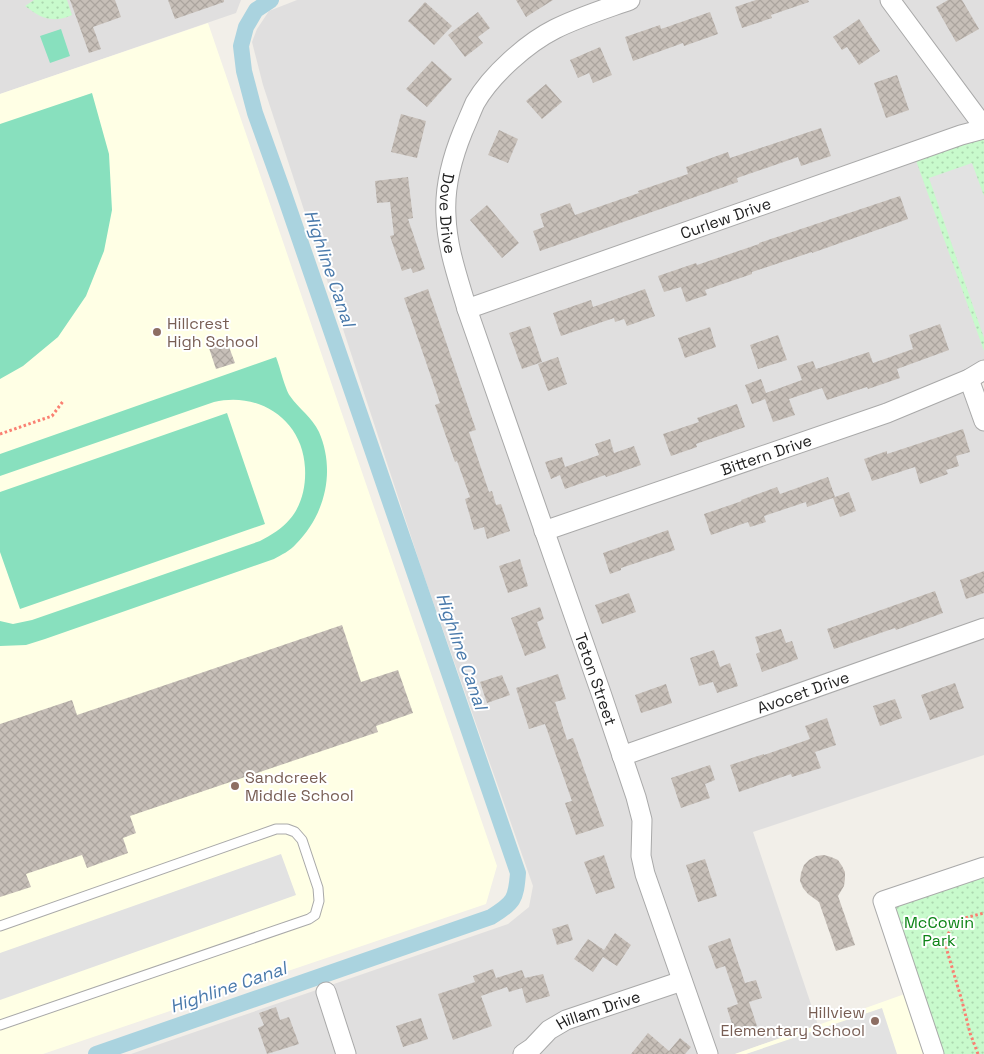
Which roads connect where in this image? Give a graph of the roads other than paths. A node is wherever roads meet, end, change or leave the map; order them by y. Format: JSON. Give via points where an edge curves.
{"nodes":[{"id":1,"x":630,"y":0,"type":"edge"},
{"id":2,"x":890,"y":0,"type":"edge"},
{"id":3,"x":984,"y":128,"type":"edge"},
{"id":4,"x":467,"y":308,"type":"junction"},
{"id":5,"x":977,"y":374,"type":"edge"},
{"id":6,"x":984,"y":421,"type":"edge"},
{"id":7,"x":544,"y":530,"type":"junction"},
{"id":8,"x":984,"y":628,"type":"edge"},
{"id":9,"x":622,"y":756,"type":"junction"},
{"id":10,"x":984,"y":867,"type":"edge"},
{"id":11,"x":0,"y":926,"type":"edge"},
{"id":12,"x":682,"y":980,"type":"junction"},
{"id":13,"x":326,"y":992,"type":"dead end"},
{"id":14,"x":0,"y":1025,"type":"edge"},
{"id":15,"x":346,"y":1054,"type":"edge"},
{"id":16,"x":523,"y":1054,"type":"edge"},
{"id":17,"x":708,"y":1054,"type":"edge"},
{"id":18,"x":934,"y":1054,"type":"edge"}],
"edges":[{"from":1,"to":4,"type":"street","name":"Dove Drive","via":[[555,29],[530,44],[494,76],[476,103],[456,148],[446,188],[449,249]]},
{"from":2,"to":3,"type":"street"},
{"from":3,"to":4,"type":"street","name":"Curlew Drive"},
{"from":4,"to":7,"type":"street","name":"Teton Street"},
{"from":5,"to":6,"type":"street"},
{"from":5,"to":7,"type":"street","name":"Bittern Drive","via":[[887,413]]},
{"from":7,"to":9,"type":"street","name":"Teton Street"},
{"from":8,"to":9,"type":"street","name":"Avocet Drive"},
{"from":9,"to":12,"type":"street","name":"Teton Street","via":[[642,820],[641,856],[645,874]]},
{"from":10,"to":18,"type":"street","via":[[883,901]]},
{"from":11,"to":14,"type":"lane","via":[[276,829],[287,829],[302,840],[318,888],[315,915],[309,919]]},
{"from":12,"to":16,"type":"street","name":"Hillam Drive","via":[[566,1020],[548,1030]]},
{"from":12,"to":17,"type":"street","name":"Teton Street"},
{"from":13,"to":15,"type":"street"}]}
